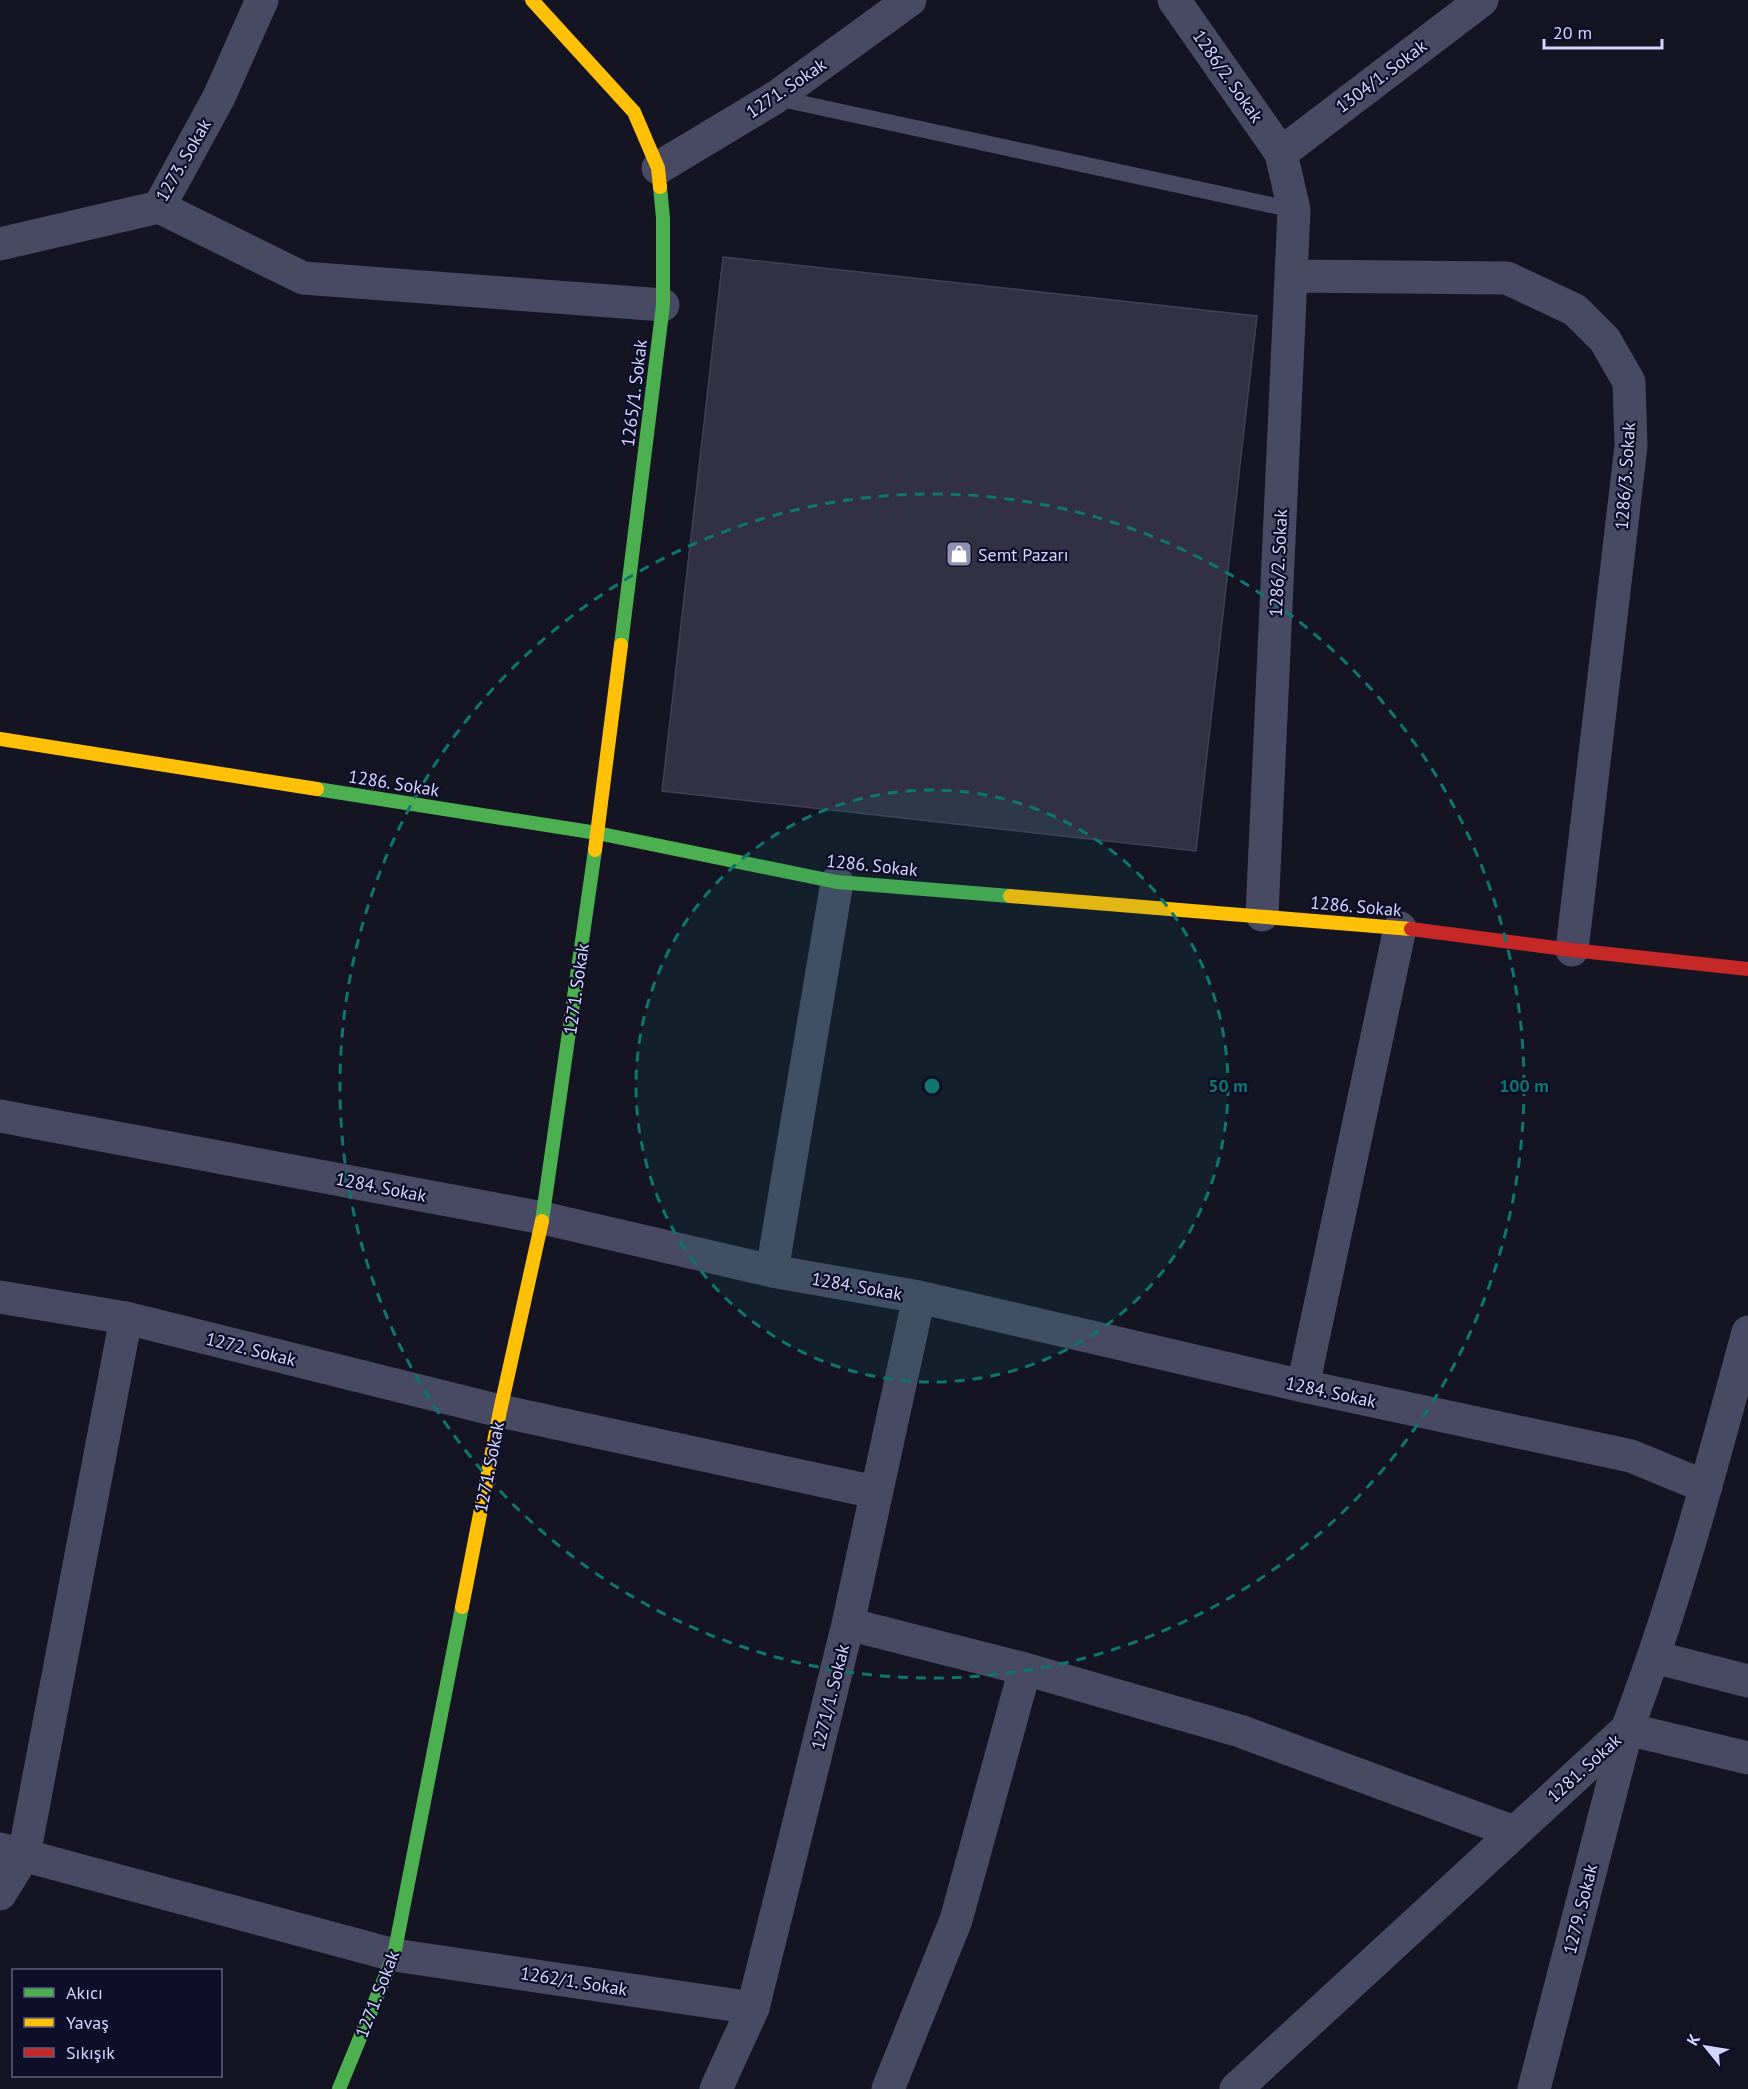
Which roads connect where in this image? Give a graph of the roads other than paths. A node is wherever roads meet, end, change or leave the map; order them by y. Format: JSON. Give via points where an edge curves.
{"nodes":[{"id":1,"x":262,"y":0,"type":"edge"},
{"id":2,"x":532,"y":0,"type":"edge"},
{"id":3,"x":910,"y":0,"type":"edge"},
{"id":4,"x":1174,"y":0,"type":"edge"},
{"id":5,"x":1482,"y":0,"type":"edge"},
{"id":6,"x":776,"y":98,"type":"junction"},
{"id":7,"x":1281,"y":153,"type":"junction"},
{"id":8,"x":658,"y":168,"type":"junction"},
{"id":9,"x":159,"y":207,"type":"junction"},
{"id":10,"x":1294,"y":210,"type":"junction"},
{"id":11,"x":0,"y":244,"type":"edge"},
{"id":12,"x":1291,"y":276,"type":"junction"},
{"id":13,"x":663,"y":305,"type":"junction"},
{"id":14,"x":0,"y":740,"type":"edge"},
{"id":15,"x":597,"y":833,"type":"junction"},
{"id":16,"x":837,"y":882,"type":"junction"},
{"id":17,"x":1262,"y":915,"type":"junction"},
{"id":18,"x":1400,"y":928,"type":"junction"},
{"id":19,"x":1572,"y":950,"type":"junction"},
{"id":20,"x":1748,"y":969,"type":"edge"},
{"id":21,"x":0,"y":1116,"type":"edge"},
{"id":22,"x":543,"y":1218,"type":"junction"},
{"id":23,"x":772,"y":1271,"type":"junction"},
{"id":24,"x":919,"y":1297,"type":"junction"},
{"id":25,"x":0,"y":1298,"type":"edge"},
{"id":26,"x":126,"y":1318,"type":"junction"},
{"id":27,"x":1748,"y":1332,"type":"edge"},
{"id":28,"x":1303,"y":1386,"type":"junction"},
{"id":29,"x":500,"y":1411,"type":"junction"},
{"id":30,"x":1706,"y":1487,"type":"junction"},
{"id":31,"x":875,"y":1492,"type":"junction"},
{"id":32,"x":848,"y":1624,"type":"junction"},
{"id":33,"x":1654,"y":1658,"type":"junction"},
{"id":34,"x":1025,"y":1668,"type":"junction"},
{"id":35,"x":1748,"y":1681,"type":"edge"},
{"id":36,"x":1627,"y":1729,"type":"junction"},
{"id":37,"x":1748,"y":1758,"type":"edge"},
{"id":38,"x":1514,"y":1832,"type":"junction"},
{"id":39,"x":12,"y":1852,"type":"edge"},
{"id":40,"x":0,"y":1894,"type":"edge"},
{"id":41,"x":394,"y":1954,"type":"junction"},
{"id":42,"x":753,"y":2008,"type":"junction"},
{"id":43,"x":339,"y":2089,"type":"edge"},
{"id":44,"x":716,"y":2089,"type":"edge"},
{"id":45,"x":888,"y":2089,"type":"edge"},
{"id":46,"x":1236,"y":2089,"type":"edge"},
{"id":47,"x":1534,"y":2089,"type":"edge"}],
"edges":[{"from":1,"to":9,"type":"street","name":"1273. Sokak","via":[[219,97]]},
{"from":2,"to":8,"type":"street","name":"1265/1. Sokak","via":[[634,112]]},
{"from":3,"to":6,"type":"street","name":"1271. Sokak"},
{"from":4,"to":7,"type":"street","name":"1286/2. Sokak"},
{"from":5,"to":7,"type":"street","name":"1304/1. Sokak"},
{"from":6,"to":8,"type":"street","name":"1271. Sokak"},
{"from":6,"to":10,"type":"lane"},
{"from":7,"to":10,"type":"street","name":"1286/2. Sokak"},
{"from":8,"to":13,"type":"street","name":"1265/1. Sokak","via":[[663,218]]},
{"from":9,"to":11,"type":"street","name":"1273. Sokak"},
{"from":9,"to":13,"type":"street","via":[[303,278]]},
{"from":10,"to":12,"type":"street","name":"1286/2. Sokak"},
{"from":12,"to":17,"type":"street","name":"1286/2. Sokak"},
{"from":12,"to":19,"type":"street","name":"1286/3. Sokak","via":[[1507,278],[1575,310],[1605,340],[1629,382],[1631,446]]},
{"from":13,"to":15,"type":"street","name":"1265/1. Sokak"},
{"from":14,"to":15,"type":"street","name":"1286. Sokak"},
{"from":15,"to":16,"type":"street","name":"1286. Sokak"},
{"from":15,"to":22,"type":"street","name":"1271. Sokak"},
{"from":16,"to":17,"type":"street","name":"1286. Sokak"},
{"from":16,"to":23,"type":"street"},
{"from":17,"to":18,"type":"street","name":"1286. Sokak"},
{"from":18,"to":19,"type":"street","name":"1286. Sokak"},
{"from":18,"to":28,"type":"street"},
{"from":19,"to":20,"type":"street","name":"1286. Sokak"},
{"from":21,"to":22,"type":"street","name":"1284. Sokak"},
{"from":22,"to":23,"type":"street","name":"1284. Sokak"},
{"from":22,"to":29,"type":"street","name":"1271. Sokak"},
{"from":23,"to":24,"type":"street","name":"1284. Sokak"},
{"from":24,"to":28,"type":"street","name":"1284. Sokak"},
{"from":24,"to":31,"type":"street","name":"1271/1. Sokak"},
{"from":25,"to":26,"type":"street","name":"1272. Sokak"},
{"from":26,"to":29,"type":"street","name":"1272. Sokak"},
{"from":26,"to":39,"type":"street"},
{"from":27,"to":30,"type":"street","name":"1281. Sokak"},
{"from":28,"to":30,"type":"street","name":"1284. Sokak","via":[[1631,1456]]},
{"from":29,"to":31,"type":"street","name":"1272. Sokak"},
{"from":29,"to":41,"type":"street","name":"1271. Sokak"},
{"from":30,"to":33,"type":"street","name":"1281. Sokak"},
{"from":31,"to":32,"type":"street","name":"1271/1. Sokak"},
{"from":32,"to":34,"type":"street"},
{"from":32,"to":42,"type":"street","name":"1271/1. Sokak"},
{"from":33,"to":35,"type":"street"},
{"from":33,"to":36,"type":"street","name":"1281. Sokak"},
{"from":34,"to":38,"type":"street","via":[[1240,1731]]},
{"from":34,"to":45,"type":"street","via":[[956,1920]]},
{"from":36,"to":37,"type":"street"},
{"from":36,"to":38,"type":"street","name":"1281. Sokak"},
{"from":36,"to":47,"type":"street","name":"1279. Sokak"},
{"from":38,"to":46,"type":"street","name":"1281. Sokak"},
{"from":39,"to":40,"type":"street"},
{"from":39,"to":41,"type":"street","name":"1262/1. Sokak"},
{"from":41,"to":42,"type":"street","name":"1262/1. Sokak"},
{"from":41,"to":43,"type":"street","name":"1271. Sokak"},
{"from":42,"to":44,"type":"street","name":"1271/1. Sokak"}]}
